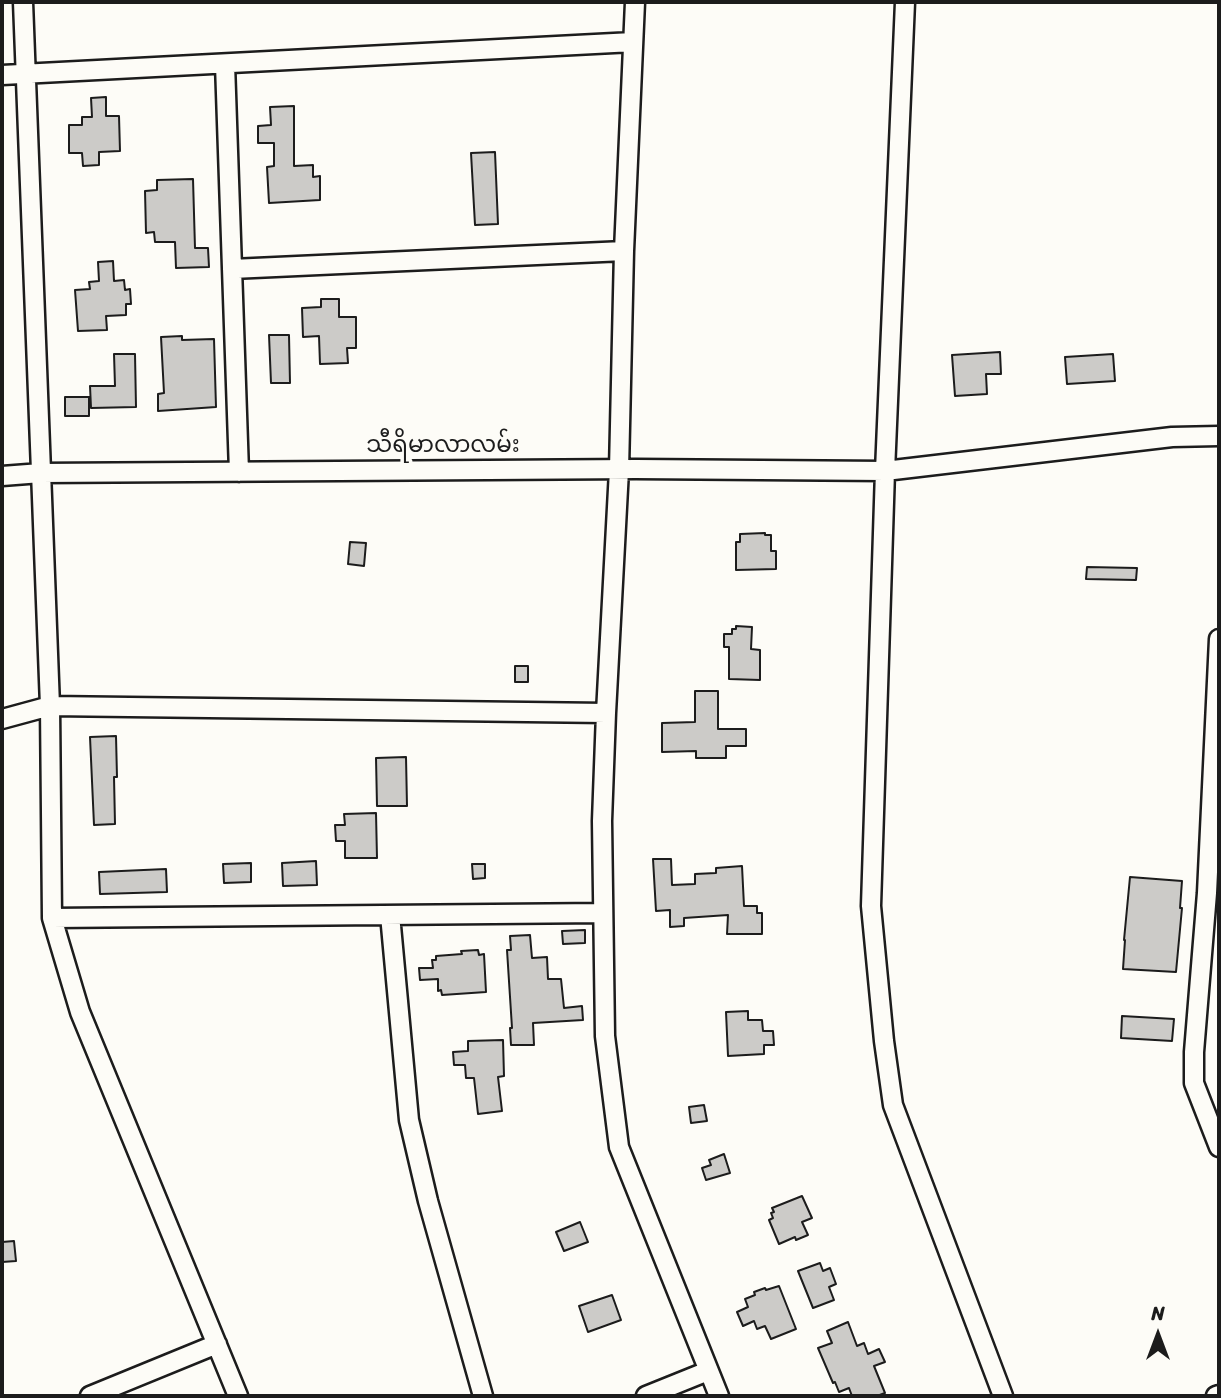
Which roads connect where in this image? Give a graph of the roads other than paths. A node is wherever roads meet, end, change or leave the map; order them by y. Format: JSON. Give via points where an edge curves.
{"nodes":[{"id":1,"x":23,"y":2,"type":"edge"},
{"id":2,"x":635,"y":2,"type":"edge"},
{"id":3,"x":905,"y":2,"type":"edge"},
{"id":4,"x":633,"y":42,"type":"junction"},
{"id":5,"x":225,"y":64,"type":"junction"},
{"id":6,"x":26,"y":74,"type":"junction"},
{"id":7,"x":2,"y":75,"type":"edge"},
{"id":8,"x":624,"y":251,"type":"junction"},
{"id":9,"x":232,"y":269,"type":"junction"},
{"id":10,"x":1219,"y":436,"type":"edge"},
{"id":11,"x":619,"y":470,"type":"junction"},
{"id":12,"x":885,"y":471,"type":"junction"},
{"id":13,"x":239,"y":472,"type":"junction"},
{"id":14,"x":41,"y":473,"type":"junction"},
{"id":15,"x":2,"y":476,"type":"edge"},
{"id":16,"x":1219,"y":639,"type":"edge"},
{"id":17,"x":50,"y":706,"type":"junction"},
{"id":18,"x":606,"y":713,"type":"junction"},
{"id":19,"x":2,"y":719,"type":"edge"},
{"id":20,"x":1213,"y":896,"type":"edge"},
{"id":21,"x":603,"y":913,"type":"junction"},
{"id":22,"x":390,"y":915,"type":"junction"},
{"id":23,"x":52,"y":918,"type":"junction"},
{"id":24,"x":1219,"y":1146,"type":"edge"},
{"id":25,"x":217,"y":1345,"type":"junction"},
{"id":26,"x":708,"y":1371,"type":"junction"},
{"id":27,"x":90,"y":1396,"type":"edge"},
{"id":28,"x":238,"y":1396,"type":"edge"},
{"id":29,"x":483,"y":1396,"type":"edge"},
{"id":30,"x":646,"y":1396,"type":"edge"},
{"id":31,"x":719,"y":1396,"type":"edge"},
{"id":32,"x":1003,"y":1396,"type":"edge"}],
"edges":[{"from":1,"to":6,"type":"street"},
{"from":2,"to":4,"type":"street"},
{"from":3,"to":12,"type":"street"},
{"from":4,"to":5,"type":"street"},
{"from":4,"to":8,"type":"street"},
{"from":5,"to":6,"type":"street"},
{"from":5,"to":9,"type":"street"},
{"from":6,"to":7,"type":"street"},
{"from":6,"to":14,"type":"street"},
{"from":8,"to":9,"type":"street"},
{"from":8,"to":11,"type":"street"},
{"from":9,"to":13,"type":"street"},
{"from":10,"to":12,"type":"street","name":"သီရိမာလာလမ်း","via":[[1172,437]]},
{"from":11,"to":12,"type":"street","name":"သီရိမာလာလမ်း"},
{"from":11,"to":13,"type":"street","name":"သီရိမာလာလမ်း"},
{"from":11,"to":18,"type":"street"},
{"from":12,"to":32,"type":"street","via":[[871,905],[884,1041],[893,1105]]},
{"from":13,"to":14,"type":"street","name":"သီရိမာလာလမ်း"},
{"from":14,"to":15,"type":"street","name":"သီရိမာလာလမ်း"},
{"from":14,"to":17,"type":"street"},
{"from":16,"to":20,"type":"street"},
{"from":17,"to":18,"type":"street"},
{"from":17,"to":19,"type":"street"},
{"from":17,"to":23,"type":"street"},
{"from":18,"to":21,"type":"street"},
{"from":20,"to":24,"type":"street","via":[[1195,1083]]},
{"from":21,"to":22,"type":"street"},
{"from":21,"to":26,"type":"street","via":[[605,1036],[619,1147]]},
{"from":22,"to":23,"type":"street"},
{"from":22,"to":29,"type":"street","via":[[408,1120]]},
{"from":23,"to":25,"type":"street","via":[[80,1012]]},
{"from":25,"to":27,"type":"street"},
{"from":25,"to":28,"type":"street"},
{"from":26,"to":30,"type":"street"},
{"from":26,"to":31,"type":"street"}]}
